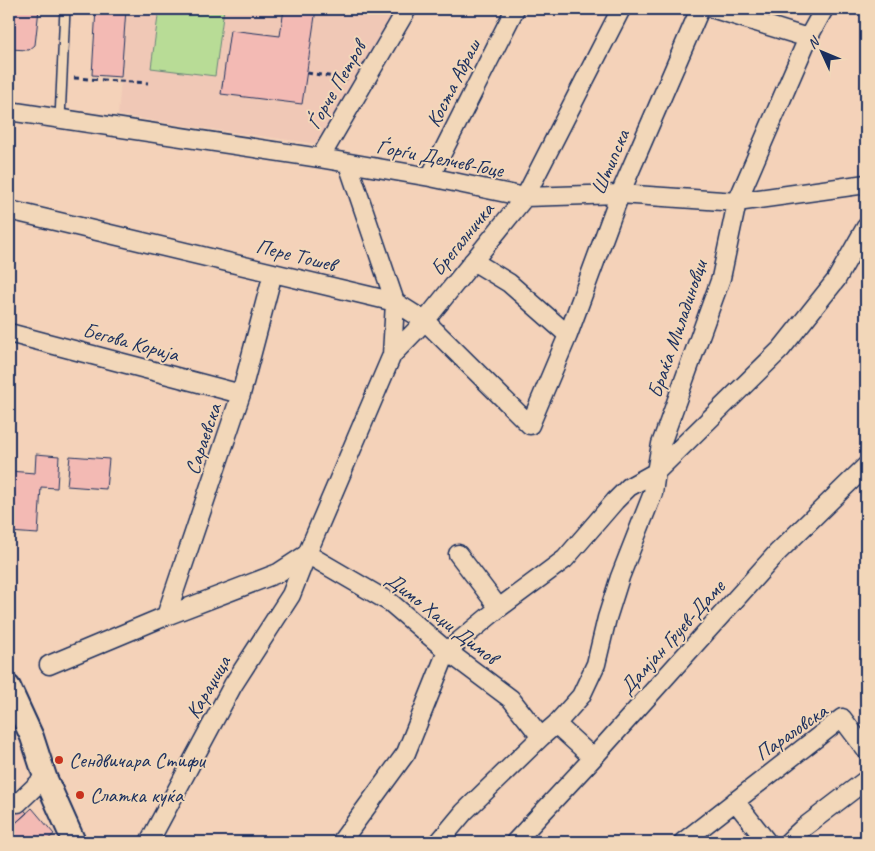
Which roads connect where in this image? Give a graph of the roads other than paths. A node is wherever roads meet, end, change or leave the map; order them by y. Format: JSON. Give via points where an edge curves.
{"nodes":[{"id":1,"x":65,"y":9,"type":"edge"},
{"id":2,"x":407,"y":9,"type":"edge"},
{"id":3,"x":515,"y":9,"type":"edge"},
{"id":4,"x":621,"y":9,"type":"edge"},
{"id":5,"x":700,"y":9,"type":"edge"},
{"id":6,"x":714,"y":9,"type":"edge"},
{"id":7,"x":824,"y":9,"type":"edge"},
{"id":8,"x":808,"y":38,"type":"junction"},
{"id":9,"x":9,"y":111,"type":"edge"},
{"id":10,"x":60,"y":119,"type":"junction"},
{"id":11,"x":320,"y":158,"type":"junction"},
{"id":12,"x":348,"y":164,"type":"junction"},
{"id":13,"x":430,"y":177,"type":"junction"},
{"id":14,"x":866,"y":184,"type":"edge"},
{"id":15,"x":620,"y":194,"type":"junction"},
{"id":16,"x":525,"y":197,"type":"junction"},
{"id":17,"x":737,"y":202,"type":"junction"},
{"id":18,"x":9,"y":210,"type":"edge"},
{"id":19,"x":866,"y":227,"type":"edge"},
{"id":20,"x":473,"y":261,"type":"junction"},
{"id":21,"x":273,"y":273,"type":"junction"},
{"id":22,"x":395,"y":302,"type":"junction"},
{"id":23,"x":426,"y":321,"type":"junction"},
{"id":24,"x":9,"y":333,"type":"edge"},
{"id":25,"x":568,"y":335,"type":"junction"},
{"id":26,"x":392,"y":355,"type":"junction"},
{"id":27,"x":241,"y":394,"type":"junction"},
{"id":28,"x":530,"y":425,"type":"joint"},
{"id":29,"x":866,"y":466,"type":"edge"},
{"id":30,"x":656,"y":472,"type":"junction"},
{"id":31,"x":307,"y":554,"type":"junction"},
{"id":32,"x":458,"y":554,"type":"dead end"},
{"id":33,"x":278,"y":573,"type":"junction"},
{"id":34,"x":291,"y":596,"type":"junction"},
{"id":35,"x":499,"y":608,"type":"junction"},
{"id":36,"x":166,"y":616,"type":"junction"},
{"id":37,"x":447,"y":651,"type":"junction"},
{"id":38,"x":50,"y":666,"type":"dead end"},
{"id":39,"x":9,"y":687,"type":"edge"},
{"id":40,"x":9,"y":716,"type":"edge"},
{"id":41,"x":556,"y":724,"type":"junction"},
{"id":42,"x":32,"y":737,"type":"junction"},
{"id":43,"x":541,"y":737,"type":"junction"},
{"id":44,"x":866,"y":750,"type":"edge"},
{"id":45,"x":593,"y":758,"type":"junction"},
{"id":46,"x":45,"y":777,"type":"junction"},
{"id":47,"x":866,"y":780,"type":"edge"},
{"id":48,"x":735,"y":801,"type":"junction"},
{"id":49,"x":18,"y":803,"type":"dead end"},
{"id":50,"x":74,"y":842,"type":"edge"},
{"id":51,"x":149,"y":842,"type":"edge"},
{"id":52,"x":341,"y":842,"type":"edge"},
{"id":53,"x":439,"y":842,"type":"edge"},
{"id":54,"x":515,"y":842,"type":"edge"},
{"id":55,"x":683,"y":842,"type":"edge"},
{"id":56,"x":767,"y":842,"type":"edge"},
{"id":57,"x":788,"y":842,"type":"edge"}],
"edges":[{"from":1,"to":10,"type":"lane"},
{"from":2,"to":11,"type":"street","name":"Ѓорче Петров"},
{"from":3,"to":13,"type":"street","name":"Коста Абраш"},
{"from":4,"to":16,"type":"street","name":"Брегалничка"},
{"from":5,"to":15,"type":"street","name":"Штипска"},
{"from":6,"to":8,"type":"street"},
{"from":7,"to":8,"type":"street","name":"Браќа Миладиновци"},
{"from":8,"to":17,"type":"street","name":"Браќа Миладиновци"},
{"from":9,"to":10,"type":"street","name":"Ѓорѓи Делчев-Гоце"},
{"from":10,"to":11,"type":"street","name":"Ѓорѓи Делчев-Гоце","via":[[182,132]]},
{"from":11,"to":12,"type":"street","name":"Ѓорѓи Делчев-Гоце"},
{"from":12,"to":13,"type":"street","name":"Ѓорѓи Делчев-Гоце"},
{"from":12,"to":22,"type":"street","name":"Брегалничка"},
{"from":13,"to":16,"type":"street","name":"Ѓорѓи Делчев-Гоце"},
{"from":14,"to":17,"type":"street","name":"Ѓорѓи Делчев-Гоце"},
{"from":15,"to":16,"type":"street","name":"Ѓорѓи Делчев-Гоце"},
{"from":15,"to":17,"type":"street","name":"Ѓорѓи Делчев-Гоце"},
{"from":15,"to":25,"type":"street","name":"Штипска"},
{"from":16,"to":20,"type":"street","name":"Брегалничка"},
{"from":17,"to":30,"type":"street","name":"Браќа Миладиновци","via":[[721,278],[662,444]]},
{"from":18,"to":21,"type":"street","name":"Пере Тошев"},
{"from":19,"to":30,"type":"street","via":[[836,280],[781,349]]},
{"from":20,"to":23,"type":"street","name":"Брегалничка"},
{"from":20,"to":25,"type":"street","via":[[508,283]]},
{"from":21,"to":22,"type":"street","name":"Пере Тошев"},
{"from":21,"to":27,"type":"street","name":"Сараевска"},
{"from":22,"to":23,"type":"street","name":"Пере Тошев"},
{"from":22,"to":26,"type":"street","name":"Брегалничка"},
{"from":23,"to":26,"type":"street","name":"Брегалничка"},
{"from":23,"to":28,"type":"street","name":"Пере Тошев"},
{"from":24,"to":27,"type":"street","name":"Бегова Корија"},
{"from":25,"to":28,"type":"street","name":"Штипска"},
{"from":26,"to":31,"type":"street","name":"Брегалничка"},
{"from":27,"to":36,"type":"street","name":"Сараевска"},
{"from":29,"to":45,"type":"street","name":"Дамјан Груев-Даме","via":[[777,553]]},
{"from":30,"to":35,"type":"street","via":[[629,488],[564,559]]},
{"from":30,"to":41,"type":"street","name":"Браќа Миладиновци","via":[[652,493],[607,618],[596,664],[581,696]]},
{"from":31,"to":33,"type":"street"},
{"from":31,"to":34,"type":"street","name":"Караџица"},
{"from":31,"to":37,"type":"street","name":"Димо Хаџи Димов","via":[[391,602]]},
{"from":32,"to":35,"type":"street"},
{"from":33,"to":34,"type":"street"},
{"from":33,"to":36,"type":"street"},
{"from":34,"to":51,"type":"street","name":"Караџица","via":[[233,685]]},
{"from":35,"to":37,"type":"street"},
{"from":36,"to":38,"type":"street"},
{"from":37,"to":43,"type":"street","name":"Димо Хаџи Димов","via":[[510,699]]},
{"from":37,"to":52,"type":"street","via":[[406,753]]},
{"from":39,"to":42,"type":"street"},
{"from":40,"to":42,"type":"street"},
{"from":41,"to":43,"type":"street","name":"Браќа Миладиновци"},
{"from":41,"to":45,"type":"street"},
{"from":42,"to":46,"type":"street"},
{"from":43,"to":53,"type":"street","name":"Браќа Миладиновци","via":[[464,812]]},
{"from":44,"to":48,"type":"street","name":"Параловска","via":[[842,718]]},
{"from":45,"to":54,"type":"street","name":"Дамјан Груев-Даме"},
{"from":46,"to":49,"type":"street"},
{"from":46,"to":50,"type":"street"},
{"from":47,"to":57,"type":"street"},
{"from":48,"to":55,"type":"street","name":"Параловска"},
{"from":48,"to":56,"type":"street"}]}
